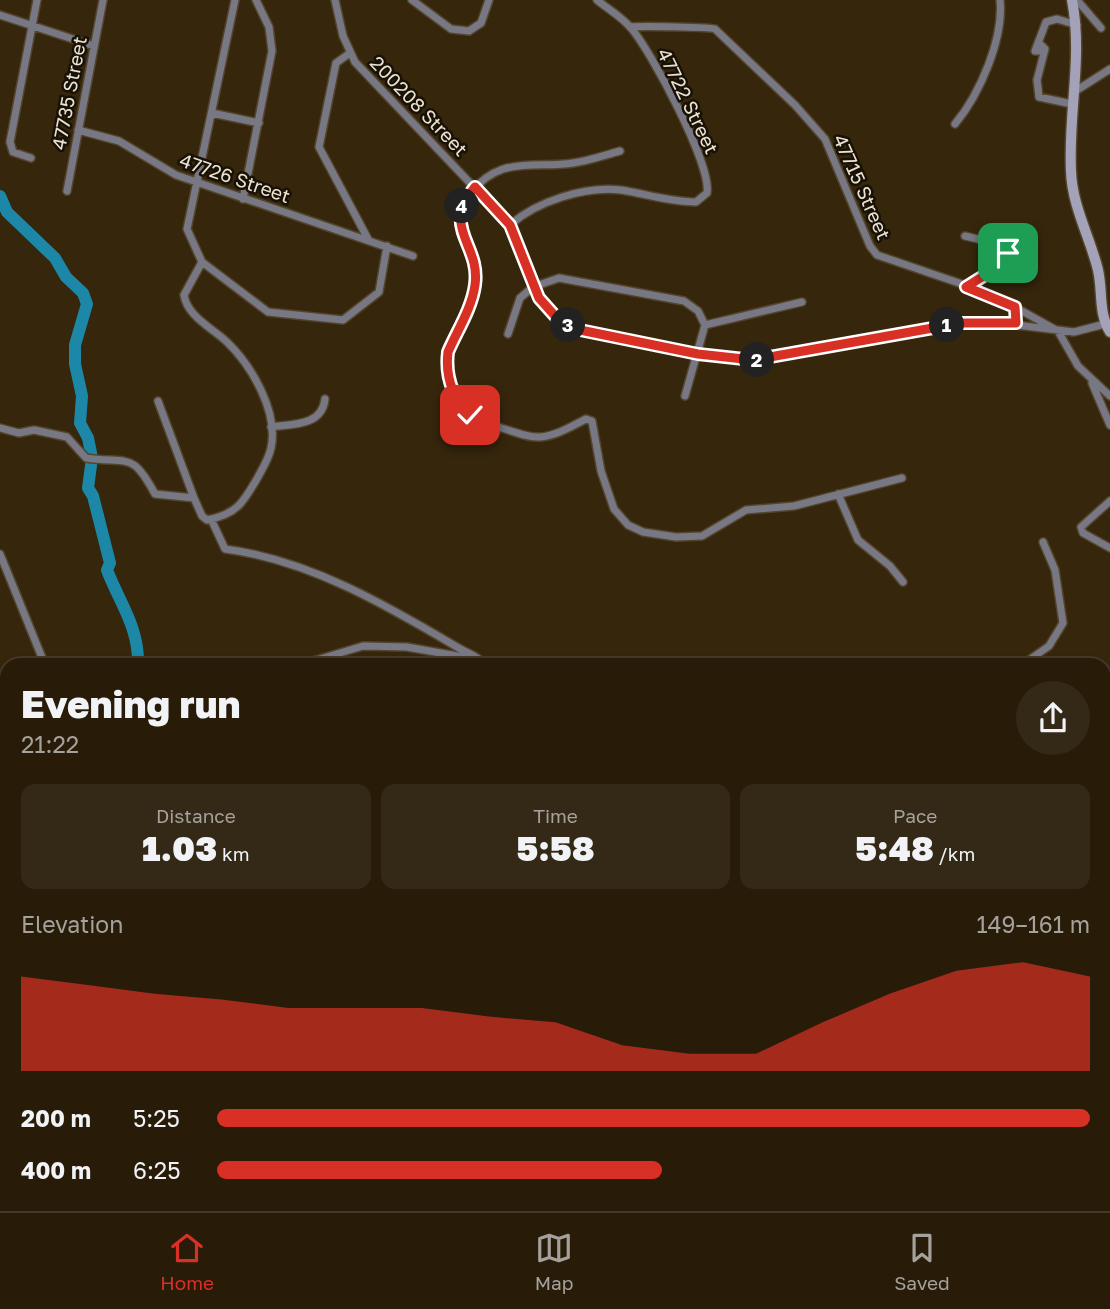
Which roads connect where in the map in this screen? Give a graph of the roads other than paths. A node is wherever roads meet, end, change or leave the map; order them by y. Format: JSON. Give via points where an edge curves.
{"nodes":[{"id":1,"x":37,"y":0,"type":"edge"},
{"id":2,"x":103,"y":0,"type":"edge"},
{"id":3,"x":235,"y":0,"type":"edge"},
{"id":4,"x":256,"y":0,"type":"edge"},
{"id":5,"x":335,"y":0,"type":"edge"},
{"id":6,"x":412,"y":0,"type":"edge"},
{"id":7,"x":488,"y":0,"type":"edge"},
{"id":8,"x":597,"y":0,"type":"edge"},
{"id":9,"x":1000,"y":0,"type":"edge"},
{"id":10,"x":1075,"y":0,"type":"edge"},
{"id":11,"x":0,"y":16,"type":"edge"},
{"id":12,"x":1077,"y":25,"type":"junction"},
{"id":13,"x":630,"y":27,"type":"junction"},
{"id":14,"x":32,"y":28,"type":"junction"},
{"id":15,"x":1101,"y":28,"type":"dead end"},
{"id":16,"x":94,"y":46,"type":"junction"},
{"id":17,"x":350,"y":53,"type":"junction"},
{"id":18,"x":1110,"y":69,"type":"edge"},
{"id":19,"x":1074,"y":92,"type":"junction"},
{"id":20,"x":1072,"y":104,"type":"junction"},
{"id":21,"x":212,"y":113,"type":"junction"},
{"id":22,"x":259,"y":123,"type":"junction"},
{"id":23,"x":956,"y":124,"type":"dead end"},
{"id":24,"x":78,"y":130,"type":"junction"},
{"id":25,"x":620,"y":151,"type":"dead end"},
{"id":26,"x":32,"y":159,"type":"dead end"},
{"id":27,"x":198,"y":183,"type":"junction"},
{"id":28,"x":475,"y":187,"type":"junction"},
{"id":29,"x":68,"y":191,"type":"dead end"},
{"id":30,"x":243,"y":199,"type":"junction"},
{"id":31,"x":510,"y":225,"type":"junction"},
{"id":32,"x":965,"y":236,"type":"dead end"},
{"id":33,"x":369,"y":239,"type":"junction"},
{"id":34,"x":387,"y":246,"type":"junction"},
{"id":35,"x":413,"y":256,"type":"dead end"},
{"id":36,"x":202,"y":262,"type":"junction"},
{"id":37,"x":533,"y":287,"type":"junction"},
{"id":38,"x":966,"y":287,"type":"junction"},
{"id":39,"x":802,"y":302,"type":"dead end"},
{"id":40,"x":1015,"y":307,"type":"junction"},
{"id":41,"x":1016,"y":323,"type":"junction"},
{"id":42,"x":705,"y":325,"type":"junction"},
{"id":43,"x":1108,"y":328,"type":"edge"},
{"id":44,"x":1058,"y":331,"type":"junction"},
{"id":45,"x":508,"y":334,"type":"dead end"},
{"id":46,"x":698,"y":354,"type":"junction"},
{"id":47,"x":1092,"y":383,"type":"junction"},
{"id":48,"x":685,"y":396,"type":"dead end"},
{"id":49,"x":1110,"y":396,"type":"edge"},
{"id":50,"x":325,"y":399,"type":"dead end"},
{"id":51,"x":158,"y":401,"type":"dead end"},
{"id":52,"x":1110,"y":425,"type":"edge"},
{"id":53,"x":271,"y":427,"type":"junction"},
{"id":54,"x":0,"y":428,"type":"edge"},
{"id":55,"x":902,"y":478,"type":"dead end"},
{"id":56,"x":838,"y":494,"type":"junction"},
{"id":57,"x":194,"y":498,"type":"junction"},
{"id":58,"x":1110,"y":501,"type":"edge"},
{"id":59,"x":213,"y":522,"type":"junction"},
{"id":60,"x":1043,"y":541,"type":"dead end"},
{"id":61,"x":1110,"y":548,"type":"edge"},
{"id":62,"x":0,"y":554,"type":"edge"},
{"id":63,"x":904,"y":582,"type":"dead end"},
{"id":64,"x":42,"y":658,"type":"edge"},
{"id":65,"x":323,"y":658,"type":"edge"},
{"id":66,"x":469,"y":658,"type":"edge"},
{"id":67,"x":477,"y":658,"type":"edge"},
{"id":68,"x":1032,"y":658,"type":"edge"}],
"edges":[{"from":1,"to":14,"type":"street"},
{"from":2,"to":16,"type":"street","name":"47735 Street"},
{"from":3,"to":21,"type":"street"},
{"from":4,"to":22,"type":"street","via":[[270,27],[272,51]]},
{"from":5,"to":17,"type":"street","name":"200208 Street"},
{"from":6,"to":7,"type":"street","via":[[451,29],[469,31],[481,23]]},
{"from":8,"to":13,"type":"street","name":"47722 Street"},
{"from":9,"to":23,"type":"street","via":[[1003,20],[990,63]]},
{"from":10,"to":12,"type":"street"},
{"from":10,"to":15,"type":"street"},
{"from":11,"to":14,"type":"street"},
{"from":12,"to":19,"type":"street"},
{"from":12,"to":20,"type":"street","via":[[1057,19],[1046,22],[1035,51],[1040,51],[1041,45],[1045,49],[1037,80],[1040,97]]},
{"from":13,"to":31,"type":"street","name":"47722 Street","via":[[660,72],[699,154],[708,187],[704,199],[687,202],[619,190],[597,191],[538,206]]},
{"from":13,"to":38,"type":"street","name":"47715 Street","via":[[715,29],[825,139],[877,255]]},
{"from":14,"to":16,"type":"street"},
{"from":14,"to":26,"type":"street","via":[[10,142],[13,152]]},
{"from":16,"to":24,"type":"street","name":"47735 Street"},
{"from":17,"to":28,"type":"street","name":"200208 Street","via":[[369,79]]},
{"from":17,"to":33,"type":"street","via":[[337,63],[319,147]]},
{"from":18,"to":19,"type":"street"},
{"from":19,"to":20,"type":"street"},
{"from":20,"to":43,"type":"street","via":[[1072,182],[1098,272],[1100,306]]},
{"from":21,"to":22,"type":"street"},
{"from":21,"to":27,"type":"street"},
{"from":22,"to":30,"type":"street"},
{"from":24,"to":27,"type":"street","name":"47726 Street","via":[[119,141],[165,170]]},
{"from":24,"to":29,"type":"street","name":"47735 Street"},
{"from":25,"to":28,"type":"street","via":[[572,163],[509,168]]},
{"from":27,"to":30,"type":"street","name":"47726 Street"},
{"from":27,"to":36,"type":"street","via":[[188,236]]},
{"from":28,"to":31,"type":"street","name":"200208 Street"},
{"from":28,"to":56,"type":"street","via":[[459,214],[475,280],[447,363],[449,384],[463,408],[492,425],[531,437],[549,436],[586,419],[592,421],[614,509],[628,525],[643,532],[702,536],[747,510],[794,506]]},
{"from":30,"to":33,"type":"street","name":"47726 Street"},
{"from":31,"to":37,"type":"street","name":"200208 Street"},
{"from":32,"to":38,"type":"street","via":[[1003,245],[1008,253],[993,270]]},
{"from":33,"to":34,"type":"street","name":"47726 Street"},
{"from":34,"to":35,"type":"street","name":"47726 Street"},
{"from":34,"to":36,"type":"street","via":[[381,287],[346,319],[263,310]]},
{"from":36,"to":53,"type":"street","via":[[185,291],[186,304],[247,367],[266,405]]},
{"from":37,"to":42,"type":"street","via":[[563,278],[684,301],[698,311]]},
{"from":37,"to":45,"type":"street","via":[[520,298]]},
{"from":37,"to":46,"type":"street","name":"200208 Street","via":[[547,309],[567,325]]},
{"from":38,"to":40,"type":"street","name":"47715 Street"},
{"from":39,"to":42,"type":"street"},
{"from":40,"to":41,"type":"street"},
{"from":40,"to":44,"type":"street","name":"47715 Street"},
{"from":41,"to":44,"type":"street","name":"200208 Street"},
{"from":41,"to":46,"type":"street","name":"200208 Street","via":[[961,323],[772,359]]},
{"from":42,"to":46,"type":"street"},
{"from":43,"to":44,"type":"street","name":"200208 Street"},
{"from":44,"to":47,"type":"street"},
{"from":46,"to":48,"type":"street"},
{"from":47,"to":49,"type":"street"},
{"from":47,"to":52,"type":"street"},
{"from":50,"to":53,"type":"street","via":[[324,409],[313,420]]},
{"from":51,"to":57,"type":"street"},
{"from":53,"to":59,"type":"street","via":[[271,448],[253,485],[232,513]]},
{"from":54,"to":57,"type":"street","via":[[67,437],[86,458],[133,463],[144,471],[159,496]]},
{"from":55,"to":56,"type":"street"},
{"from":56,"to":63,"type":"street","via":[[858,540]]},
{"from":57,"to":59,"type":"street","via":[[202,516]]},
{"from":58,"to":61,"type":"street","via":[[1081,527],[1083,533]]},
{"from":59,"to":67,"type":"street","via":[[225,549],[270,559],[360,594]]},
{"from":60,"to":68,"type":"street","via":[[1055,570],[1063,623],[1049,646]]},
{"from":62,"to":64,"type":"street"},
{"from":65,"to":66,"type":"street","via":[[363,646],[407,647]]}]}
